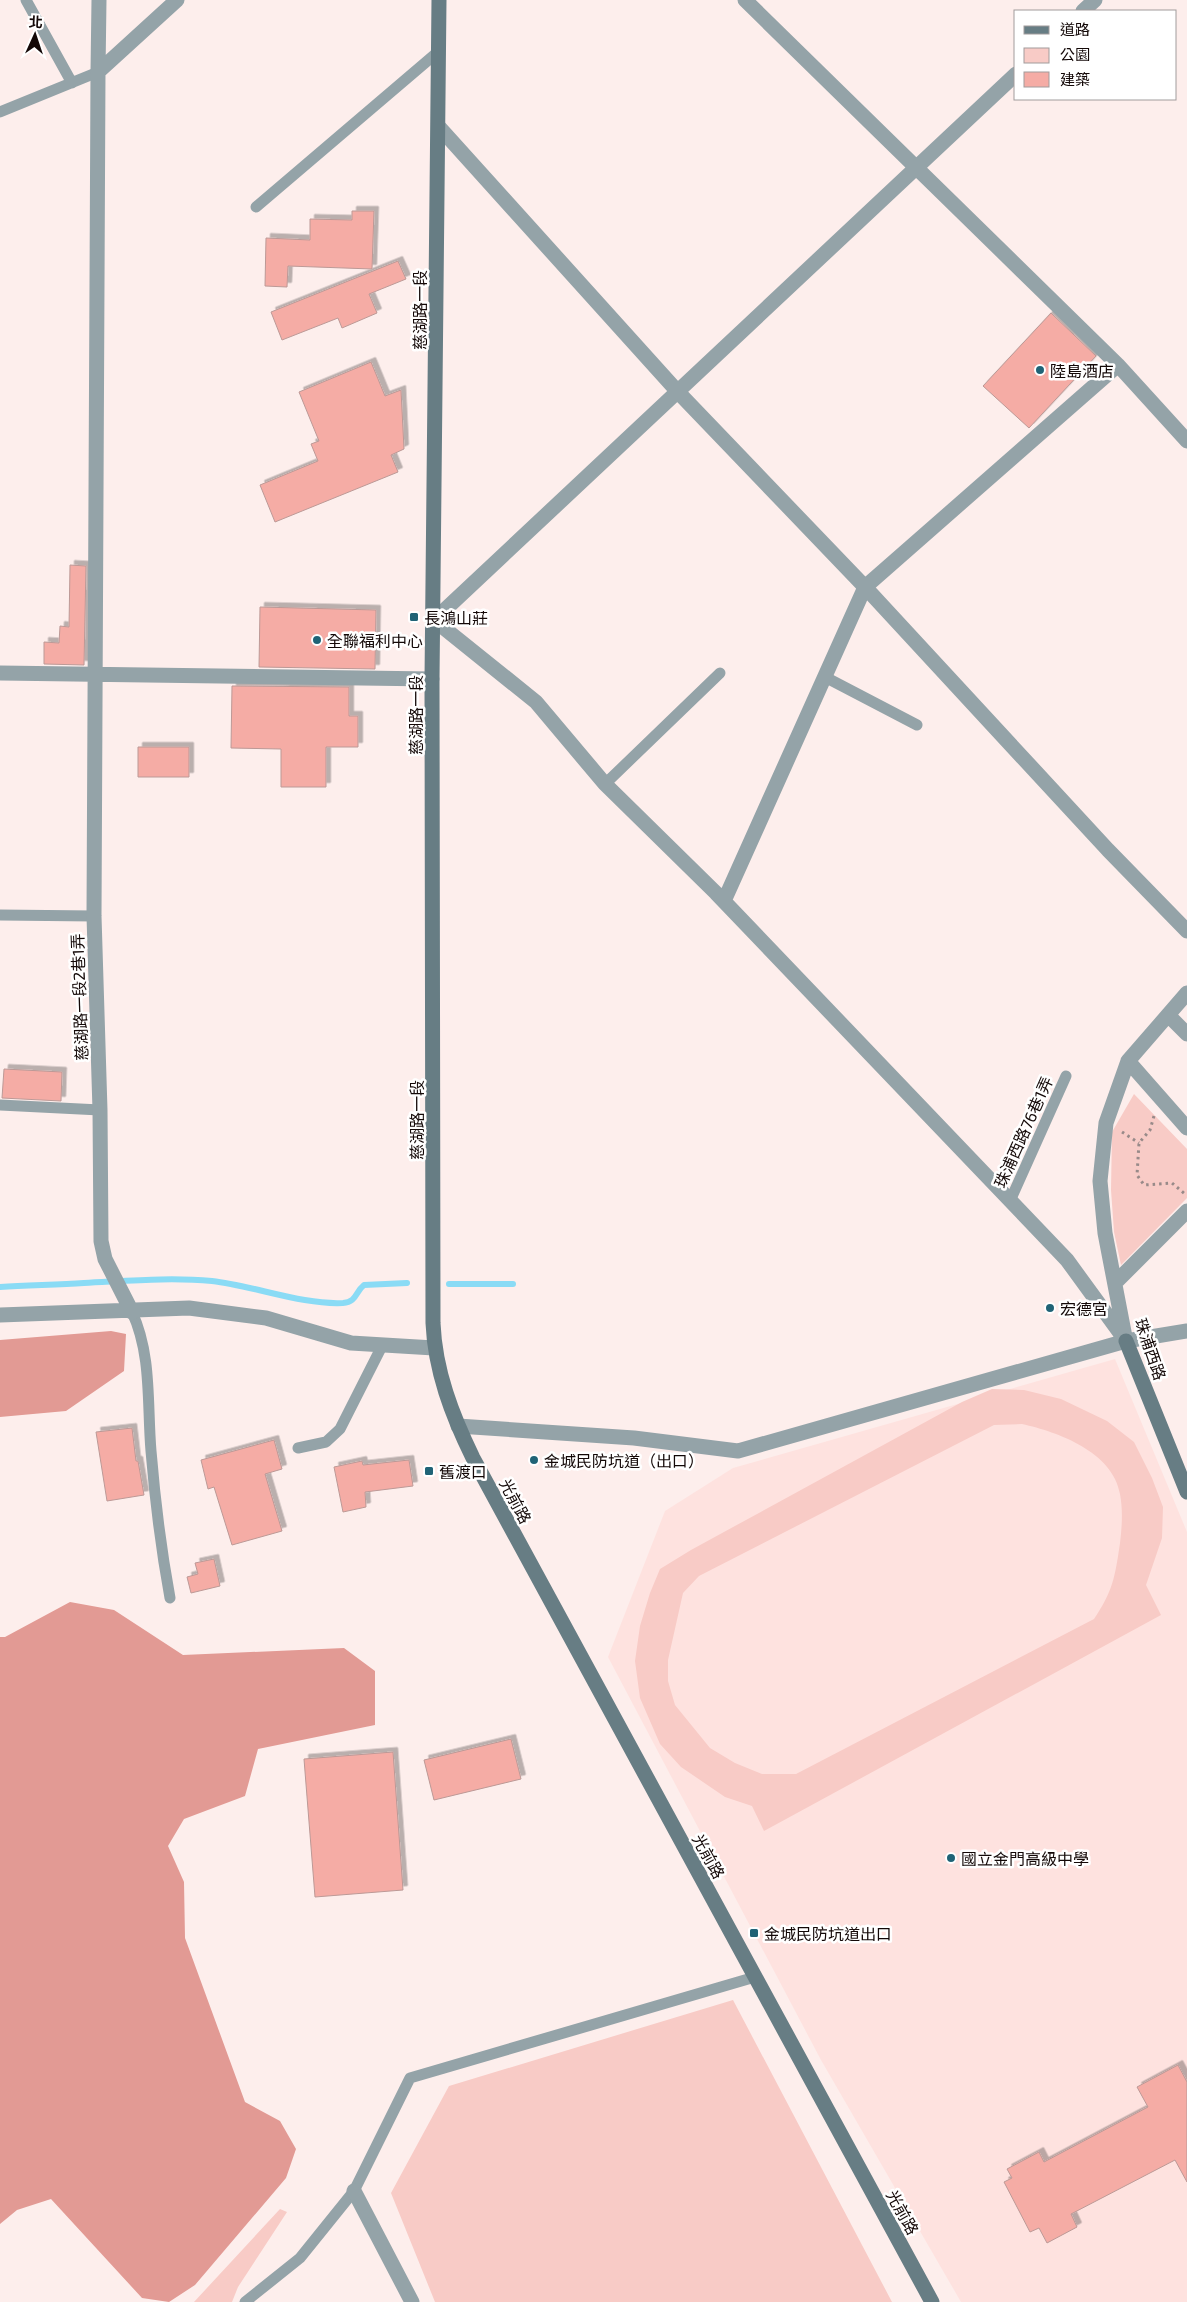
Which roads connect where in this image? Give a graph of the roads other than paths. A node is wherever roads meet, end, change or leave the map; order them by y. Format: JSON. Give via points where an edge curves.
{"nodes":[{"id":1,"x":26,"y":0,"type":"edge"},
{"id":2,"x":99,"y":0,"type":"edge"},
{"id":3,"x":177,"y":0,"type":"edge"},
{"id":4,"x":439,"y":0,"type":"edge"},
{"id":5,"x":745,"y":0,"type":"edge"},
{"id":6,"x":1095,"y":0,"type":"edge"},
{"id":7,"x":1084,"y":10,"type":"edge"},
{"id":8,"x":439,"y":51,"type":"junction"},
{"id":9,"x":98,"y":72,"type":"junction"},
{"id":10,"x":1014,"y":76,"type":"edge"},
{"id":11,"x":72,"y":82,"type":"junction"},
{"id":12,"x":0,"y":112,"type":"edge"},
{"id":13,"x":438,"y":127,"type":"junction"},
{"id":14,"x":915,"y":168,"type":"junction"},
{"id":15,"x":256,"y":207,"type":"dead end"},
{"id":16,"x":1118,"y":365,"type":"junction"},
{"id":17,"x":678,"y":392,"type":"junction"},
{"id":18,"x":1187,"y":441,"type":"edge"},
{"id":19,"x":865,"y":588,"type":"junction"},
{"id":20,"x":434,"y":620,"type":"junction"},
{"id":21,"x":0,"y":673,"type":"edge"},
{"id":22,"x":720,"y":673,"type":"dead end"},
{"id":23,"x":97,"y":675,"type":"junction"},
{"id":24,"x":825,"y":677,"type":"junction"},
{"id":25,"x":432,"y":679,"type":"junction"},
{"id":26,"x":917,"y":724,"type":"dead end"},
{"id":27,"x":605,"y":784,"type":"junction"},
{"id":28,"x":724,"y":901,"type":"junction"},
{"id":29,"x":0,"y":914,"type":"edge"},
{"id":30,"x":94,"y":916,"type":"junction"},
{"id":31,"x":1187,"y":931,"type":"edge"},
{"id":32,"x":1187,"y":993,"type":"edge"},
{"id":33,"x":1168,"y":1015,"type":"junction"},
{"id":34,"x":1187,"y":1034,"type":"edge"},
{"id":35,"x":1128,"y":1062,"type":"junction"},
{"id":36,"x":1066,"y":1076,"type":"dead end"},
{"id":37,"x":0,"y":1105,"type":"edge"},
{"id":38,"x":100,"y":1110,"type":"junction"},
{"id":39,"x":1187,"y":1128,"type":"edge"},
{"id":40,"x":1010,"y":1201,"type":"junction"},
{"id":41,"x":1187,"y":1211,"type":"edge"},
{"id":42,"x":1115,"y":1282,"type":"junction"},
{"id":43,"x":132,"y":1312,"type":"junction"},
{"id":44,"x":0,"y":1314,"type":"edge"},
{"id":45,"x":1187,"y":1331,"type":"edge"},
{"id":46,"x":1126,"y":1341,"type":"junction"},
{"id":47,"x":382,"y":1346,"type":"junction"},
{"id":48,"x":434,"y":1348,"type":"junction"},
{"id":49,"x":458,"y":1426,"type":"junction"},
{"id":50,"x":298,"y":1448,"type":"dead end"},
{"id":51,"x":1187,"y":1492,"type":"edge"},
{"id":52,"x":170,"y":1598,"type":"dead end"},
{"id":53,"x":755,"y":1977,"type":"junction"},
{"id":54,"x":354,"y":2191,"type":"junction"},
{"id":55,"x":245,"y":2302,"type":"edge"},
{"id":56,"x":412,"y":2302,"type":"edge"},
{"id":57,"x":932,"y":2302,"type":"edge"}],
"edges":[{"from":1,"to":11,"type":"lane"},
{"from":2,"to":9,"type":"street","name":"慈湖路一段2巷1弄"},
{"from":3,"to":9,"type":"street"},
{"from":4,"to":8,"type":"main road","name":"慈湖路一段"},
{"from":5,"to":14,"type":"street"},
{"from":6,"to":7,"type":"street"},
{"from":8,"to":13,"type":"main road","name":"慈湖路一段"},
{"from":8,"to":15,"type":"lane"},
{"from":9,"to":11,"type":"lane"},
{"from":9,"to":23,"type":"street","name":"慈湖路一段2巷1弄"},
{"from":10,"to":14,"type":"street"},
{"from":11,"to":12,"type":"lane"},
{"from":13,"to":17,"type":"street"},
{"from":13,"to":20,"type":"main road","name":"慈湖路一段"},
{"from":14,"to":16,"type":"street"},
{"from":14,"to":17,"type":"street"},
{"from":16,"to":18,"type":"street"},
{"from":16,"to":19,"type":"street"},
{"from":17,"to":19,"type":"street"},
{"from":17,"to":20,"type":"street"},
{"from":19,"to":24,"type":"street"},
{"from":19,"to":31,"type":"street"},
{"from":20,"to":25,"type":"main road","name":"慈湖路一段"},
{"from":20,"to":27,"type":"street","via":[[536,702]]},
{"from":21,"to":23,"type":"street"},
{"from":22,"to":27,"type":"lane"},
{"from":23,"to":25,"type":"street"},
{"from":23,"to":30,"type":"street","name":"慈湖路一段2巷1弄"},
{"from":24,"to":26,"type":"lane"},
{"from":24,"to":28,"type":"street"},
{"from":25,"to":48,"type":"main road","name":"慈湖路一段"},
{"from":27,"to":28,"type":"street"},
{"from":28,"to":40,"type":"street"},
{"from":29,"to":30,"type":"lane"},
{"from":30,"to":38,"type":"street","name":"慈湖路一段2巷1弄"},
{"from":32,"to":33,"type":"street"},
{"from":33,"to":34,"type":"street"},
{"from":33,"to":35,"type":"street"},
{"from":35,"to":39,"type":"street"},
{"from":35,"to":42,"type":"street","name":"珠浦西路","via":[[1106,1123],[1100,1181],[1105,1233]]},
{"from":36,"to":40,"type":"lane","name":"珠浦西路76巷1弄"},
{"from":37,"to":38,"type":"lane"},
{"from":38,"to":43,"type":"street","name":"慈湖路一段2巷1弄","via":[[101,1241],[111,1273]]},
{"from":40,"to":46,"type":"street","via":[[1067,1260]]},
{"from":41,"to":42,"type":"street"},
{"from":42,"to":46,"type":"street","name":"珠浦西路"},
{"from":43,"to":44,"type":"street"},
{"from":43,"to":47,"type":"street","via":[[189,1308],[244,1314],[289,1324],[333,1339]]},
{"from":43,"to":52,"type":"lane","via":[[144,1350],[161,1550]]},
{"from":45,"to":46,"type":"street"},
{"from":46,"to":49,"type":"street","via":[[738,1451],[634,1438]]},
{"from":46,"to":51,"type":"main road","name":"珠浦西路"},
{"from":47,"to":48,"type":"street"},
{"from":47,"to":50,"type":"lane","via":[[340,1429],[332,1438]]},
{"from":48,"to":49,"type":"main road","name":"慈湖路一段"},
{"from":49,"to":53,"type":"main road","name":"光前路"},
{"from":53,"to":54,"type":"lane","via":[[410,2078]]},
{"from":53,"to":57,"type":"main road","name":"光前路"},
{"from":54,"to":55,"type":"lane","via":[[300,2258]]},
{"from":54,"to":56,"type":"street"}]}
